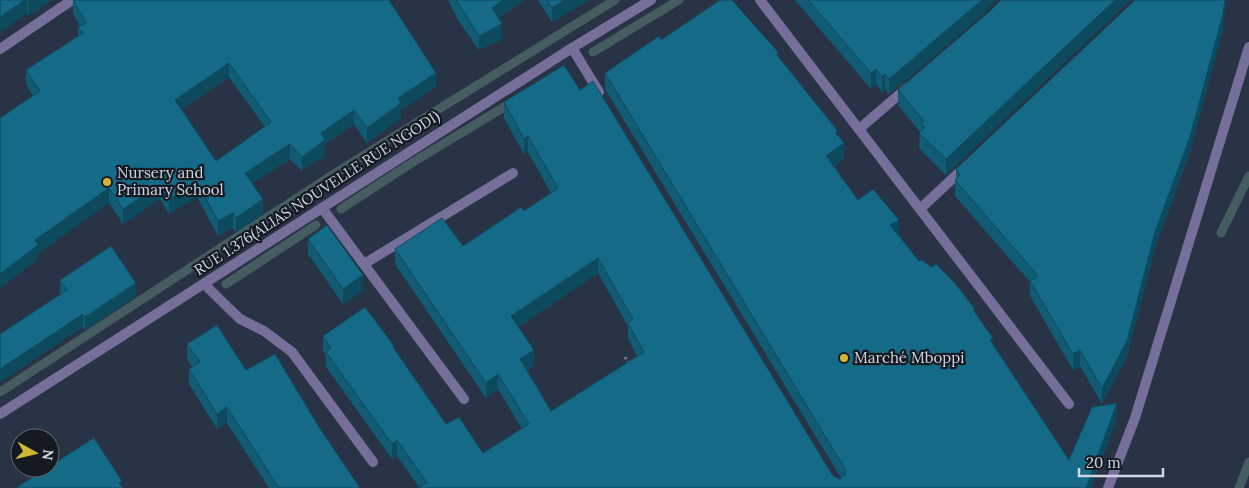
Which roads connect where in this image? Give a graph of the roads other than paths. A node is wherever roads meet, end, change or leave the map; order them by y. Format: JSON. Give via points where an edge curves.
{"nodes":[{"id":1,"x":72,"y":0,"type":"edge"},
{"id":2,"x":651,"y":0,"type":"edge"},
{"id":3,"x":760,"y":0,"type":"edge"},
{"id":4,"x":1249,"y":47,"type":"edge"},
{"id":5,"x":572,"y":48,"type":"junction"},
{"id":6,"x":0,"y":49,"type":"edge"},
{"id":7,"x":918,"y":79,"type":"edge"},
{"id":8,"x":603,"y":98,"type":"edge"},
{"id":9,"x":859,"y":129,"type":"junction"},
{"id":10,"x":970,"y":162,"type":"edge"},
{"id":11,"x":513,"y":173,"type":"dead end"},
{"id":12,"x":322,"y":208,"type":"junction"},
{"id":13,"x":920,"y":209,"type":"junction"},
{"id":14,"x":364,"y":264,"type":"junction"},
{"id":15,"x":204,"y":284,"type":"junction"},
{"id":16,"x":464,"y":399,"type":"dead end"},
{"id":17,"x":1069,"y":404,"type":"dead end"},
{"id":18,"x":0,"y":414,"type":"edge"},
{"id":19,"x":373,"y":462,"type":"dead end"},
{"id":20,"x":1108,"y":488,"type":"edge"}],
"edges":[{"from":1,"to":6,"type":"street"},
{"from":2,"to":5,"type":"street","name":"RUE 1.376(ALIAS NOUVELLE RUE NGODI)"},
{"from":3,"to":9,"type":"street"},
{"from":4,"to":20,"type":"street","via":[[1135,418]]},
{"from":5,"to":8,"type":"street"},
{"from":5,"to":12,"type":"street","name":"RUE 1.376(ALIAS NOUVELLE RUE NGODI)"},
{"from":7,"to":9,"type":"street"},
{"from":9,"to":13,"type":"street"},
{"from":10,"to":13,"type":"street"},
{"from":11,"to":14,"type":"street"},
{"from":12,"to":14,"type":"street"},
{"from":12,"to":15,"type":"street","name":"RUE 1.376(ALIAS NOUVELLE RUE NGODI)"},
{"from":13,"to":17,"type":"street"},
{"from":14,"to":16,"type":"street"},
{"from":15,"to":18,"type":"street","name":"RUE 1.376(ALIAS NOUVELLE RUE NGODI)"},
{"from":15,"to":19,"type":"street","via":[[240,319],[264,331],[292,352]]}]}
